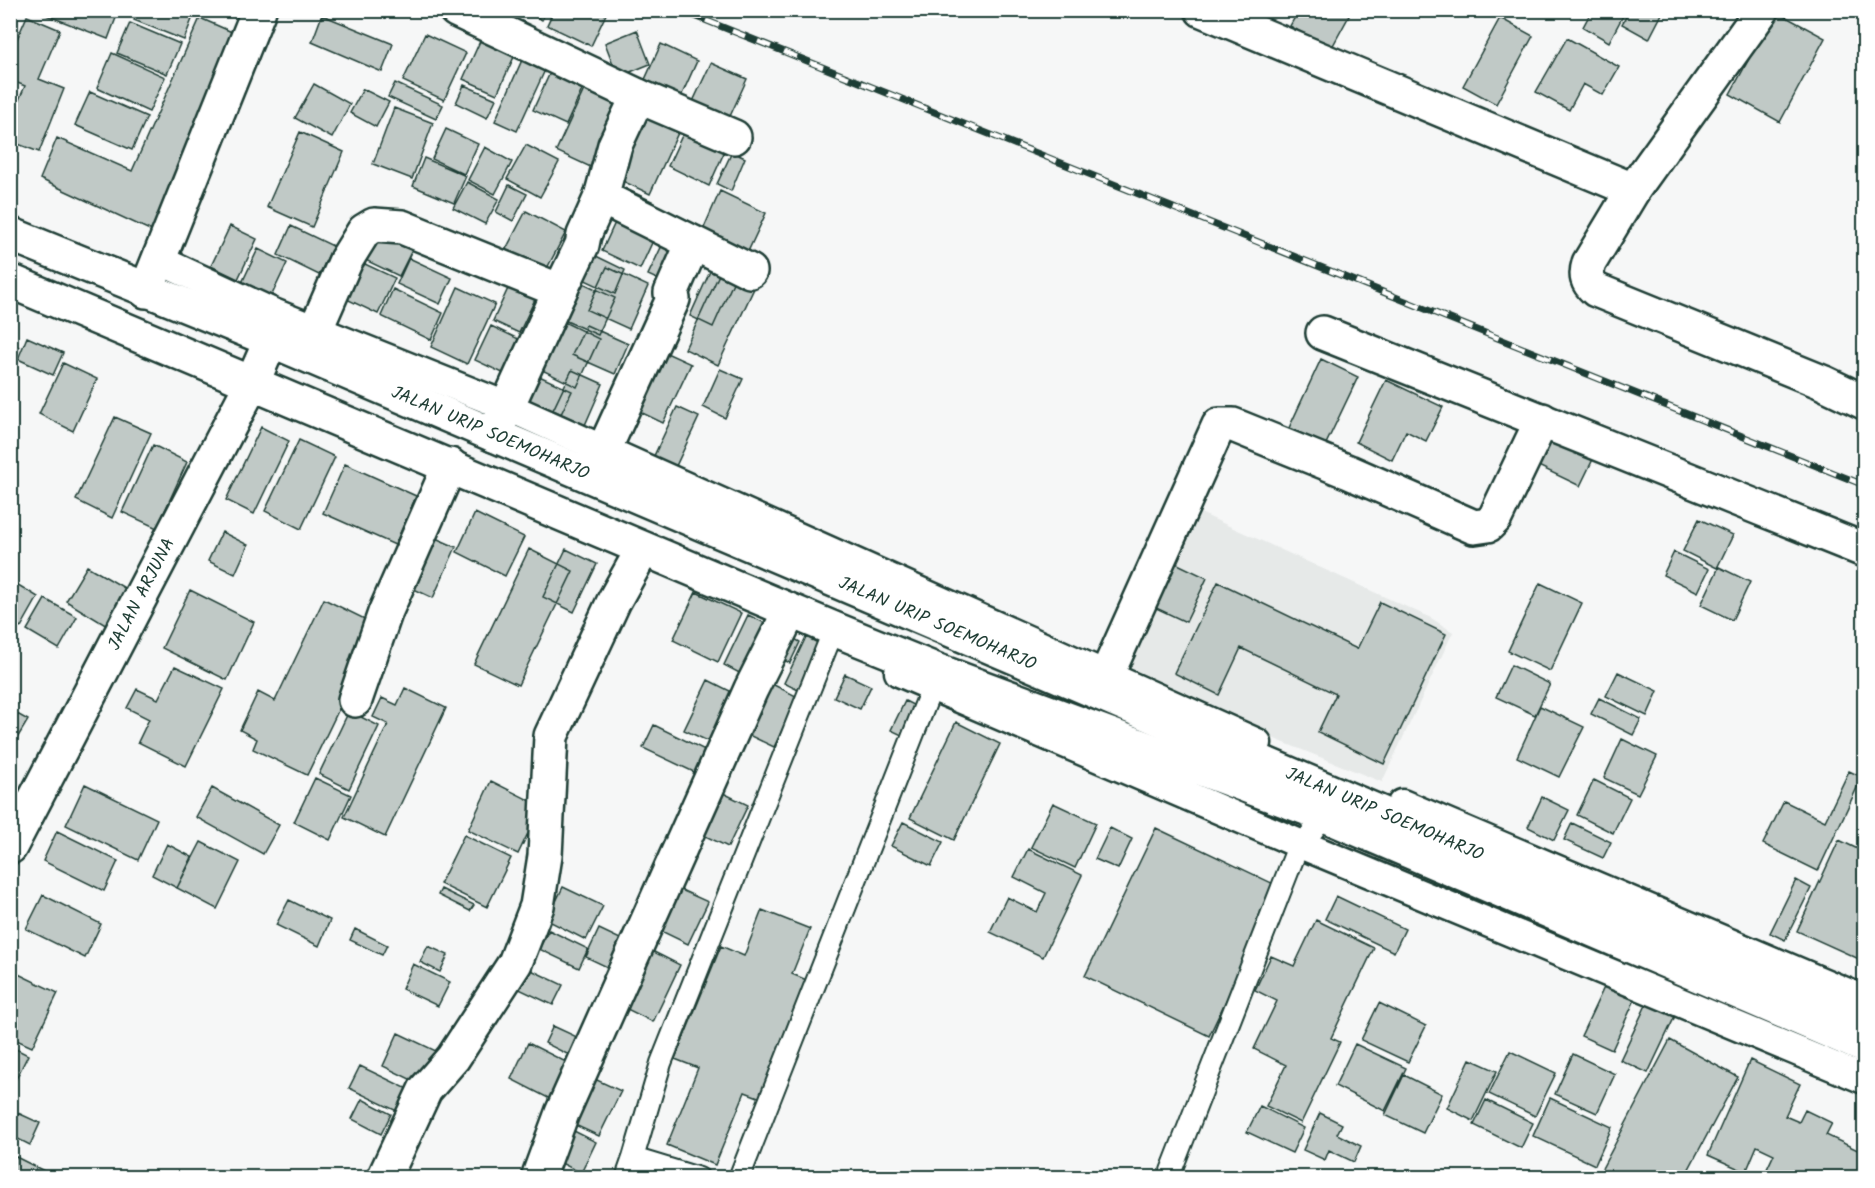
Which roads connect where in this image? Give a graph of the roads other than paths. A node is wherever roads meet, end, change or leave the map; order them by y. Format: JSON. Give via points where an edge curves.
{"nodes":[{"id":1,"x":259,"y":10,"type":"edge"},
{"id":2,"x":456,"y":10,"type":"edge"},
{"id":3,"x":1202,"y":10,"type":"edge"},
{"id":4,"x":1762,"y":10,"type":"edge"},
{"id":5,"x":638,"y":96,"type":"junction"},
{"id":6,"x":734,"y":137,"type":"dead end"},
{"id":7,"x":1633,"y":190,"type":"junction"},
{"id":8,"x":601,"y":197,"type":"junction"},
{"id":9,"x":10,"y":234,"type":"edge"},
{"id":10,"x":693,"y":243,"type":"junction"},
{"id":11,"x":159,"y":260,"type":"junction"},
{"id":12,"x":750,"y":271,"type":"dead end"},
{"id":13,"x":10,"y":281,"type":"edge"},
{"id":14,"x":146,"y":291,"type":"junction"},
{"id":15,"x":559,"y":293,"type":"junction"},
{"id":16,"x":1323,"y":333,"type":"dead end"},
{"id":17,"x":271,"y":340,"type":"junction"},
{"id":18,"x":311,"y":342,"type":"junction"},
{"id":19,"x":250,"y":386,"type":"junction"},
{"id":20,"x":1864,"y":402,"type":"edge"},
{"id":21,"x":500,"y":420,"type":"junction"},
{"id":22,"x":1542,"y":420,"type":"junction"},
{"id":23,"x":598,"y":463,"type":"junction"},
{"id":24,"x":448,"y":471,"type":"junction"},
{"id":25,"x":1864,"y":550,"type":"edge"},
{"id":26,"x":641,"y":553,"type":"junction"},
{"id":27,"x":788,"y":616,"type":"junction"},
{"id":28,"x":831,"y":635,"type":"junction"},
{"id":29,"x":936,"y":679,"type":"junction"},
{"id":30,"x":1102,"y":684,"type":"junction"},
{"id":31,"x":355,"y":700,"type":"dead end"},
{"id":32,"x":1325,"y":815,"type":"junction"},
{"id":33,"x":1300,"y":844,"type":"junction"},
{"id":34,"x":10,"y":847,"type":"edge"},
{"id":35,"x":1864,"y":999,"type":"edge"},
{"id":36,"x":1864,"y":1019,"type":"edge"},
{"id":37,"x":1864,"y":1046,"type":"edge"},
{"id":38,"x":1864,"y":1079,"type":"edge"},
{"id":39,"x":633,"y":1158,"type":"junction"},
{"id":40,"x":1170,"y":1171,"type":"dead end"},
{"id":41,"x":384,"y":1178,"type":"edge"},
{"id":42,"x":538,"y":1178,"type":"edge"},
{"id":43,"x":626,"y":1178,"type":"edge"},
{"id":44,"x":699,"y":1178,"type":"edge"},
{"id":45,"x":739,"y":1178,"type":"edge"}],
"edges":[{"from":1,"to":11,"type":"main road"},
{"from":2,"to":5,"type":"main road"},
{"from":3,"to":7,"type":"main road"},
{"from":4,"to":7,"type":"main road"},
{"from":5,"to":6,"type":"main road"},
{"from":5,"to":8,"type":"main road","via":[[615,145]]},
{"from":7,"to":20,"type":"main road","via":[[1588,263],[1589,284]]},
{"from":8,"to":10,"type":"main road"},
{"from":8,"to":15,"type":"main road"},
{"from":9,"to":14,"type":"main road","name":"JALAN URIP SOEMOHARJO"},
{"from":10,"to":12,"type":"main road"},
{"from":10,"to":23,"type":"main road","via":[[671,293],[673,299]]},
{"from":11,"to":14,"type":"main road"},
{"from":11,"to":18,"type":"street","via":[[272,312]]},
{"from":13,"to":19,"type":"main road","name":"JALAN URIP SOEMOHARJO"},
{"from":14,"to":17,"type":"main road","name":"JALAN URIP SOEMOHARJO"},
{"from":15,"to":18,"type":"main road","via":[[402,227],[374,225],[364,231],[346,260]]},
{"from":15,"to":21,"type":"main road"},
{"from":16,"to":22,"type":"main road"},
{"from":17,"to":18,"type":"main road","name":"JALAN URIP SOEMOHARJO"},
{"from":17,"to":19,"type":"main road","name":"JALAN ARJUNA"},
{"from":18,"to":21,"type":"main road","name":"JALAN URIP SOEMOHARJO"},
{"from":19,"to":24,"type":"main road","name":"JALAN URIP SOEMOHARJO"},
{"from":19,"to":34,"type":"main road","name":"JALAN ARJUNA"},
{"from":21,"to":23,"type":"main road","name":"JALAN URIP SOEMOHARJO"},
{"from":22,"to":25,"type":"main road"},
{"from":22,"to":30,"type":"main road","via":[[1495,518],[1488,525],[1474,528],[1254,433],[1233,425],[1219,425]]},
{"from":23,"to":30,"type":"main road","name":"JALAN URIP SOEMOHARJO"},
{"from":24,"to":26,"type":"main road","name":"JALAN URIP SOEMOHARJO"},
{"from":24,"to":31,"type":"main road","via":[[385,613]]},
{"from":26,"to":27,"type":"main road","name":"JALAN URIP SOEMOHARJO"},
{"from":26,"to":41,"type":"main road","via":[[614,601],[551,736],[545,856],[538,896],[515,963],[453,1058],[425,1090]]},
{"from":27,"to":28,"type":"main road","name":"JALAN URIP SOEMOHARJO"},
{"from":27,"to":42,"type":"main road","via":[[751,689],[562,1113]]},
{"from":28,"to":29,"type":"main road","name":"JALAN URIP SOEMOHARJO"},
{"from":28,"to":39,"type":"lane","via":[[661,1063]]},
{"from":29,"to":32,"type":"main road","name":"JALAN URIP SOEMOHARJO"},
{"from":29,"to":33,"type":"street"},
{"from":29,"to":45,"type":"lane"},
{"from":30,"to":35,"type":"street","via":[[1287,756]]},
{"from":30,"to":36,"type":"main road","name":"JALAN URIP SOEMOHARJO"},
{"from":32,"to":33,"type":"lane"},
{"from":32,"to":37,"type":"main road","name":"JALAN URIP SOEMOHARJO"},
{"from":33,"to":38,"type":"street"},
{"from":33,"to":40,"type":"lane"},
{"from":39,"to":43,"type":"lane"},
{"from":39,"to":44,"type":"lane"}]}
